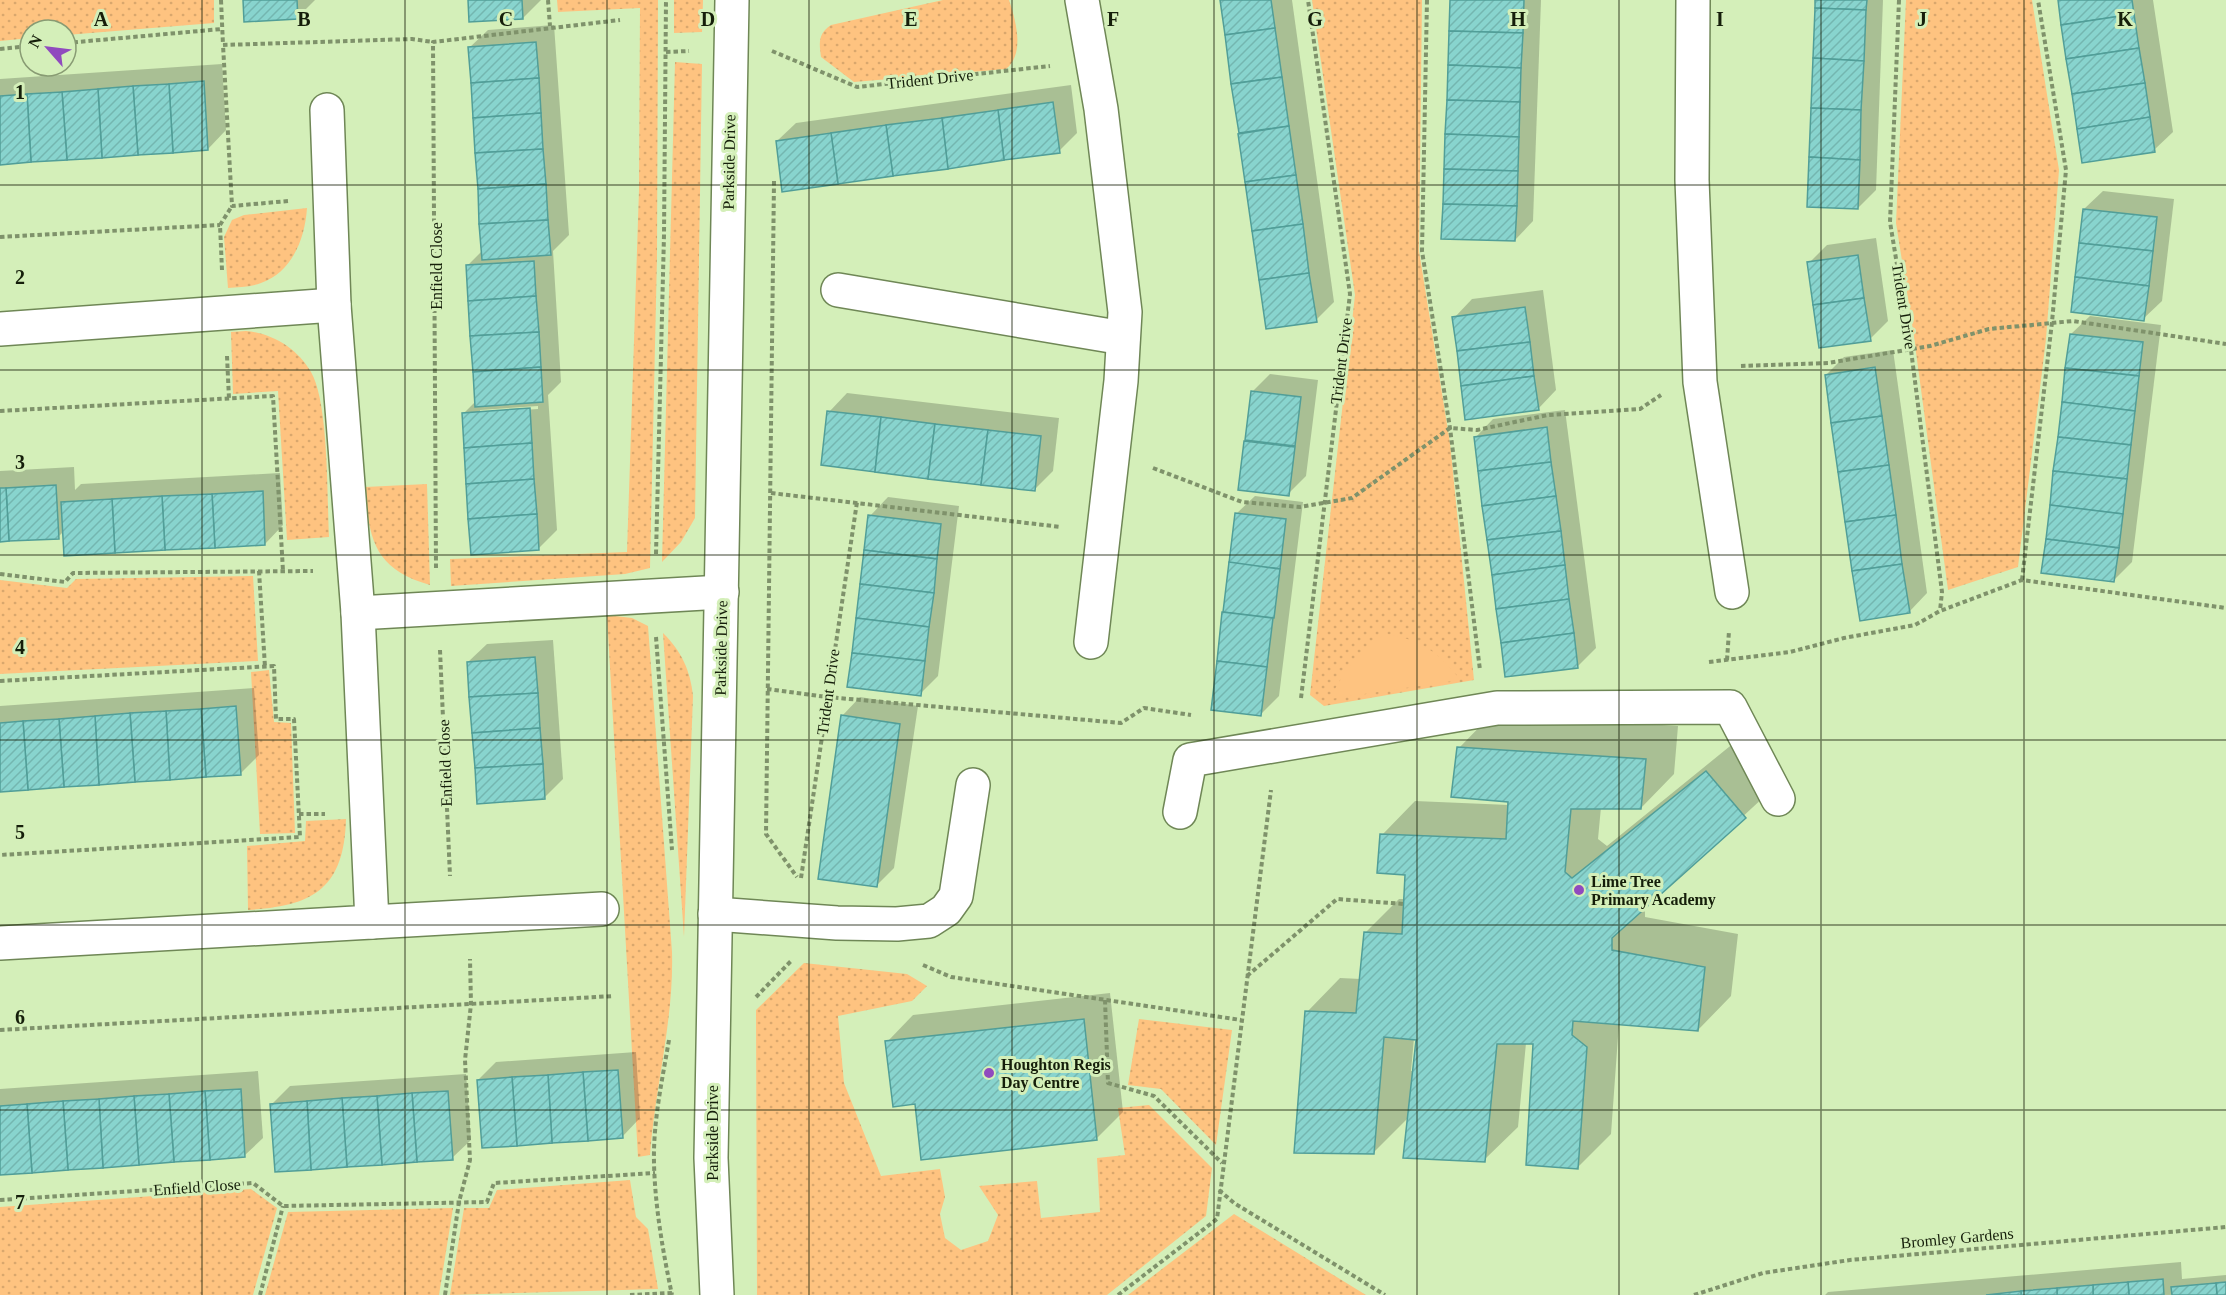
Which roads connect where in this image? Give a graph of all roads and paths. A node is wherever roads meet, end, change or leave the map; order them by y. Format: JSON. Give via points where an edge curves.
{"nodes":[{"id":1,"x":221,"y":0,"type":"edge"},
{"id":2,"x":548,"y":0,"type":"edge"},
{"id":3,"x":666,"y":0,"type":"edge"},
{"id":4,"x":732,"y":0,"type":"edge"},
{"id":5,"x":1082,"y":0,"type":"edge"},
{"id":6,"x":1308,"y":0,"type":"edge"},
{"id":7,"x":1427,"y":0,"type":"edge"},
{"id":8,"x":1693,"y":0,"type":"edge"},
{"id":9,"x":1899,"y":0,"type":"edge"},
{"id":10,"x":2038,"y":0,"type":"edge"},
{"id":11,"x":620,"y":20,"type":"dead end"},
{"id":12,"x":550,"y":26,"type":"junction"},
{"id":13,"x":222,"y":29,"type":"junction"},
{"id":14,"x":775,"y":41,"type":"dead end"},
{"id":15,"x":78,"y":42,"type":"edge"},
{"id":16,"x":223,"y":45,"type":"dead end"},
{"id":17,"x":18,"y":47,"type":"edge"},
{"id":18,"x":0,"y":49,"type":"edge"},
{"id":19,"x":775,"y":51,"type":"junction"},
{"id":20,"x":1092,"y":61,"type":"junction"},
{"id":21,"x":775,"y":63,"type":"dead end"},
{"id":22,"x":327,"y":110,"type":"dead end"},
{"id":23,"x":774,"y":180,"type":"dead end"},
{"id":24,"x":232,"y":206,"type":"dead end"},
{"id":25,"x":220,"y":225,"type":"junction"},
{"id":26,"x":0,"y":237,"type":"edge"},
{"id":27,"x":838,"y":290,"type":"dead end"},
{"id":28,"x":334,"y":305,"type":"junction"},
{"id":29,"x":225,"y":315,"type":"junction"},
{"id":30,"x":2052,"y":322,"type":"junction"},
{"id":31,"x":0,"y":329,"type":"edge"},
{"id":32,"x":1123,"y":338,"type":"junction"},
{"id":33,"x":2226,"y":344,"type":"edge"},
{"id":34,"x":1911,"y":350,"type":"junction"},
{"id":35,"x":1700,"y":375,"type":"junction"},
{"id":36,"x":0,"y":411,"type":"edge"},
{"id":37,"x":1450,"y":428,"type":"junction"},
{"id":38,"x":1113,"y":453,"type":"junction"},
{"id":39,"x":770,"y":493,"type":"junction"},
{"id":40,"x":857,"y":502,"type":"junction"},
{"id":41,"x":1323,"y":502,"type":"junction"},
{"id":42,"x":1104,"y":532,"type":"junction"},
{"id":43,"x":355,"y":570,"type":"junction"},
{"id":44,"x":259,"y":571,"type":"junction"},
{"id":45,"x":283,"y":571,"type":"junction"},
{"id":46,"x":0,"y":574,"type":"edge"},
{"id":47,"x":2022,"y":580,"type":"junction"},
{"id":48,"x":722,"y":592,"type":"junction"},
{"id":49,"x":1732,"y":592,"type":"dead end"},
{"id":50,"x":654,"y":594,"type":"junction"},
{"id":51,"x":438,"y":608,"type":"junction"},
{"id":52,"x":2226,"y":608,"type":"edge"},
{"id":53,"x":1940,"y":611,"type":"junction"},
{"id":54,"x":358,"y":613,"type":"junction"},
{"id":55,"x":1091,"y":642,"type":"dead end"},
{"id":56,"x":1704,"y":663,"type":"dead end"},
{"id":57,"x":265,"y":666,"type":"junction"},
{"id":58,"x":1481,"y":680,"type":"dead end"},
{"id":59,"x":0,"y":681,"type":"edge"},
{"id":60,"x":767,"y":688,"type":"junction"},
{"id":61,"x":827,"y":697,"type":"junction"},
{"id":62,"x":1203,"y":717,"type":"dead end"},
{"id":63,"x":1284,"y":733,"type":"junction"},
{"id":64,"x":973,"y":785,"type":"dead end"},
{"id":65,"x":1778,"y":799,"type":"dead end"},
{"id":66,"x":1180,"y":812,"type":"dead end"},
{"id":67,"x":0,"y":855,"type":"edge"},
{"id":68,"x":672,"y":858,"type":"dead end"},
{"id":69,"x":800,"y":881,"type":"junction"},
{"id":70,"x":1404,"y":904,"type":"dead end"},
{"id":71,"x":603,"y":909,"type":"dead end"},
{"id":72,"x":715,"y":914,"type":"junction"},
{"id":73,"x":461,"y":917,"type":"junction"},
{"id":74,"x":372,"y":922,"type":"junction"},
{"id":75,"x":821,"y":922,"type":"junction"},
{"id":76,"x":0,"y":943,"type":"edge"},
{"id":77,"x":951,"y":977,"type":"dead end"},
{"id":78,"x":1246,"y":977,"type":"junction"},
{"id":79,"x":614,"y":996,"type":"dead end"},
{"id":80,"x":1105,"y":1000,"type":"junction"},
{"id":81,"x":471,"y":1004,"type":"junction"},
{"id":82,"x":748,"y":1005,"type":"dead end"},
{"id":83,"x":1241,"y":1020,"type":"junction"},
{"id":84,"x":0,"y":1030,"type":"edge"},
{"id":85,"x":669,"y":1037,"type":"dead end"},
{"id":86,"x":1222,"y":1163,"type":"junction"},
{"id":87,"x":655,"y":1173,"type":"junction"},
{"id":88,"x":1219,"y":1190,"type":"junction"},
{"id":89,"x":0,"y":1200,"type":"edge"},
{"id":90,"x":459,"y":1202,"type":"junction"},
{"id":91,"x":283,"y":1206,"type":"junction"},
{"id":92,"x":2226,"y":1227,"type":"edge"},
{"id":93,"x":260,"y":1295,"type":"edge"},
{"id":94,"x":445,"y":1295,"type":"edge"},
{"id":95,"x":630,"y":1295,"type":"edge"},
{"id":96,"x":717,"y":1295,"type":"edge"},
{"id":97,"x":1118,"y":1295,"type":"edge"},
{"id":98,"x":1385,"y":1295,"type":"edge"},
{"id":99,"x":1694,"y":1295,"type":"edge"}],
"edges":[{"from":1,"to":13,"type":"path"},
{"from":2,"to":12,"type":"path"},
{"from":3,"to":50,"type":"path"},
{"from":4,"to":48,"type":"street","name":"Parkside Drive"},
{"from":5,"to":20,"type":"street"},
{"from":6,"to":41,"type":"path","name":"Trident Drive","via":[[1350,294]]},
{"from":7,"to":37,"type":"path","via":[[1422,251]]},
{"from":8,"to":35,"type":"street","via":[[1692,180]]},
{"from":9,"to":34,"type":"path","name":"Trident Drive","via":[[1890,222]]},
{"from":10,"to":30,"type":"path","via":[[2066,170]]},
{"from":11,"to":12,"type":"path","name":"Enfield Close"},
{"from":12,"to":51,"type":"path","name":"Enfield Close","via":[[433,42],[434,545]]},
{"from":13,"to":15,"type":"path"},
{"from":13,"to":16,"type":"path"},
{"from":14,"to":19,"type":"path"},
{"from":17,"to":18,"type":"path"},
{"from":19,"to":20,"type":"path","name":"Trident Drive","via":[[857,87]]},
{"from":19,"to":21,"type":"path"},
{"from":20,"to":32,"type":"street","via":[[1115,214],[1125,312]]},
{"from":22,"to":28,"type":"street"},
{"from":23,"to":39,"type":"path"},
{"from":24,"to":25,"type":"path"},
{"from":25,"to":26,"type":"path"},
{"from":25,"to":29,"type":"path"},
{"from":27,"to":32,"type":"street"},
{"from":28,"to":29,"type":"street"},
{"from":28,"to":43,"type":"street"},
{"from":29,"to":31,"type":"street"},
{"from":30,"to":33,"type":"path","via":[[2085,323]]},
{"from":30,"to":34,"type":"path","via":[[1989,328]]},
{"from":30,"to":47,"type":"path"},
{"from":32,"to":38,"type":"street"},
{"from":34,"to":35,"type":"path","via":[[1828,363]]},
{"from":34,"to":53,"type":"path","name":"Trident Drive","via":[[1942,592]]},
{"from":35,"to":37,"type":"path","via":[[1640,409],[1548,415],[1477,430]]},
{"from":35,"to":49,"type":"street"},
{"from":36,"to":45,"type":"path","via":[[273,396]]},
{"from":37,"to":41,"type":"path","via":[[1352,498]]},
{"from":37,"to":58,"type":"path"},
{"from":38,"to":41,"type":"path","via":[[1242,502],[1300,507]]},
{"from":38,"to":42,"type":"street"},
{"from":39,"to":40,"type":"path"},
{"from":39,"to":60,"type":"path"},
{"from":40,"to":42,"type":"path"},
{"from":40,"to":61,"type":"path","name":"Trident Drive"},
{"from":41,"to":63,"type":"path","name":"Trident Drive","via":[[1302,696]]},
{"from":42,"to":55,"type":"street"},
{"from":43,"to":45,"type":"path"},
{"from":43,"to":54,"type":"street"},
{"from":44,"to":45,"type":"path"},
{"from":44,"to":46,"type":"path","via":[[73,573],[65,582]]},
{"from":44,"to":57,"type":"path"},
{"from":47,"to":52,"type":"path"},
{"from":47,"to":53,"type":"path"},
{"from":48,"to":50,"type":"street"},
{"from":48,"to":72,"type":"street","name":"Parkside Drive"},
{"from":50,"to":51,"type":"street"},
{"from":50,"to":68,"type":"path"},
{"from":51,"to":54,"type":"street"},
{"from":51,"to":73,"type":"path","name":"Enfield Close","via":[[450,881]]},
{"from":53,"to":56,"type":"path","via":[[1915,625],[1790,652]]},
{"from":54,"to":74,"type":"street"},
{"from":57,"to":59,"type":"path"},
{"from":57,"to":67,"type":"path","via":[[274,666],[276,719],[294,719],[300,837]]},
{"from":60,"to":61,"type":"path"},
{"from":60,"to":69,"type":"path","via":[[766,834]]},
{"from":61,"to":62,"type":"path","via":[[1120,723],[1144,708]]},
{"from":61,"to":69,"type":"path","name":"Trident Drive"},
{"from":63,"to":65,"type":"street","via":[[1497,708],[1730,707]]},
{"from":63,"to":66,"type":"street","via":[[1190,760]]},
{"from":63,"to":78,"type":"path","name":"Trident Drive"},
{"from":64,"to":75,"type":"street","via":[[956,896],[946,910],[929,921]]},
{"from":69,"to":75,"type":"path","via":[[825,892]]},
{"from":70,"to":78,"type":"path","via":[[1337,899]]},
{"from":71,"to":73,"type":"street"},
{"from":72,"to":75,"type":"street"},
{"from":72,"to":96,"type":"street","name":"Parkside Drive","via":[[711,1158]]},
{"from":73,"to":74,"type":"street"},
{"from":73,"to":81,"type":"path","name":"Enfield Close","via":[[471,964]]},
{"from":74,"to":76,"type":"street"},
{"from":75,"to":82,"type":"path","via":[[817,955],[796,956]]},
{"from":77,"to":80,"type":"path"},
{"from":78,"to":83,"type":"path","name":"Trident Drive"},
{"from":79,"to":81,"type":"path"},
{"from":80,"to":83,"type":"path"},
{"from":80,"to":86,"type":"path","via":[[1108,1083],[1154,1096]]},
{"from":81,"to":84,"type":"path"},
{"from":81,"to":90,"type":"path","name":"Enfield Close","via":[[465,1060],[470,1160]]},
{"from":83,"to":86,"type":"path","name":"Trident Drive"},
{"from":85,"to":87,"type":"path","via":[[657,1112]]},
{"from":86,"to":88,"type":"path","name":"Trident Drive"},
{"from":87,"to":90,"type":"path","via":[[494,1183],[487,1202]]},
{"from":87,"to":95,"type":"path","via":[[672,1293]]},
{"from":88,"to":97,"type":"path","name":"Trident Drive","via":[[1217,1219]]},
{"from":88,"to":98,"type":"path"},
{"from":89,"to":91,"type":"path","name":"Enfield Close","via":[[253,1184]]},
{"from":90,"to":91,"type":"path"},
{"from":90,"to":94,"type":"path","name":"Enfield Close"},
{"from":91,"to":93,"type":"path"},
{"from":92,"to":99,"type":"path","name":"Bromley Gardens","via":[[1850,1260],[1763,1273]]}]}
